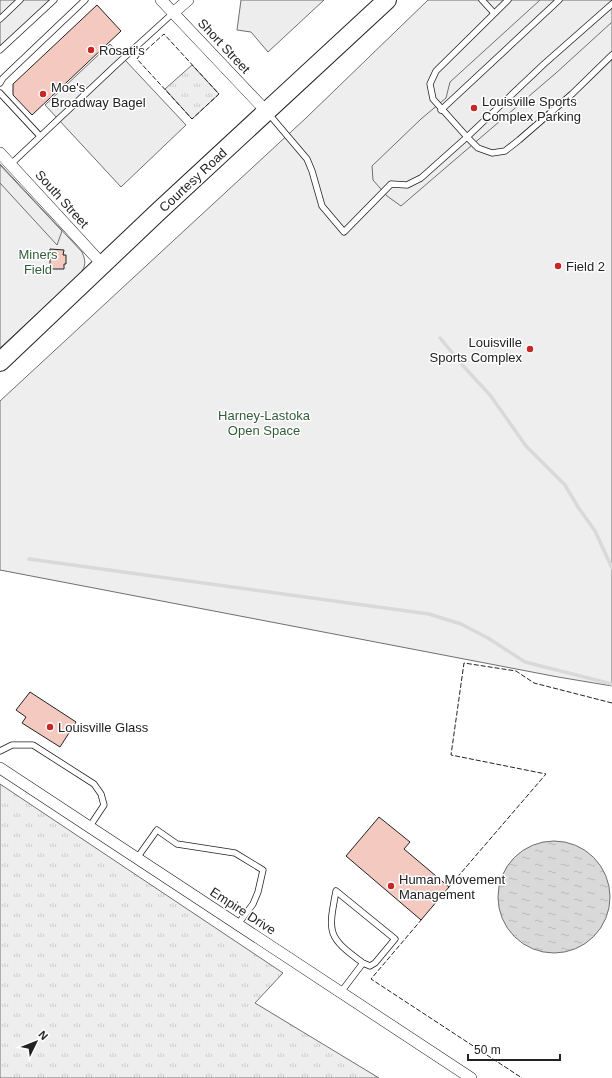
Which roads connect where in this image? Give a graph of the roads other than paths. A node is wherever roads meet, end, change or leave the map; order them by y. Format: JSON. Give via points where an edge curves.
{"nodes":[{"id":1,"x":20,"y":0,"type":"edge"},
{"id":2,"x":54,"y":0,"type":"edge"},
{"id":3,"x":85,"y":0,"type":"edge"},
{"id":4,"x":161,"y":0,"type":"edge"},
{"id":5,"x":188,"y":0,"type":"edge"},
{"id":6,"x":388,"y":0,"type":"edge"},
{"id":7,"x":482,"y":0,"type":"edge"},
{"id":8,"x":508,"y":0,"type":"edge"},
{"id":9,"x":559,"y":0,"type":"edge"},
{"id":10,"x":612,"y":4,"type":"edge"},
{"id":11,"x":173,"y":13,"type":"junction"},
{"id":12,"x":494,"y":13,"type":"junction"},
{"id":13,"x":0,"y":19,"type":"edge"},
{"id":14,"x":0,"y":50,"type":"edge"},
{"id":15,"x":612,"y":55,"type":"edge"},
{"id":16,"x":0,"y":83,"type":"edge"},
{"id":17,"x":0,"y":93,"type":"edge"},
{"id":18,"x":441,"y":110,"type":"junction"},
{"id":19,"x":267,"y":112,"type":"junction"},
{"id":20,"x":40,"y":136,"type":"junction"},
{"id":21,"x":467,"y":137,"type":"junction"},
{"id":22,"x":0,"y":153,"type":"edge"},
{"id":23,"x":10,"y":164,"type":"junction"},
{"id":24,"x":103,"y":265,"type":"junction"},
{"id":25,"x":0,"y":362,"type":"edge"},
{"id":26,"x":0,"y":751,"type":"edge"},
{"id":27,"x":0,"y":768,"type":"edge"},
{"id":28,"x":90,"y":826,"type":"junction"},
{"id":29,"x":137,"y":858,"type":"junction"},
{"id":30,"x":238,"y":924,"type":"junction"},
{"id":31,"x":363,"y":963,"type":"junction"},
{"id":32,"x":341,"y":992,"type":"junction"},
{"id":33,"x":471,"y":1078,"type":"edge"}],
"edges":[{"from":1,"to":13,"type":"lane"},
{"from":2,"to":14,"type":"lane"},
{"from":3,"to":16,"type":"lane"},
{"from":4,"to":11,"type":"street","name":"Short Street"},
{"from":5,"to":11,"type":"street"},
{"from":6,"to":19,"type":"main road","name":"Courtesy Road"},
{"from":7,"to":12,"type":"lane"},
{"from":8,"to":12,"type":"lane"},
{"from":9,"to":18,"type":"lane"},
{"from":10,"to":21,"type":"lane"},
{"from":11,"to":19,"type":"street","name":"Short Street"},
{"from":11,"to":20,"type":"lane"},
{"from":12,"to":18,"type":"lane","via":[[436,71],[430,84],[434,99]]},
{"from":15,"to":21,"type":"lane","via":[[572,94],[505,151],[492,153],[478,148]]},
{"from":17,"to":20,"type":"lane"},
{"from":18,"to":21,"type":"lane"},
{"from":19,"to":21,"type":"lane","via":[[307,159],[322,206],[344,232],[391,184],[407,185],[421,178]]},
{"from":19,"to":24,"type":"main road","name":"Courtesy Road"},
{"from":20,"to":23,"type":"lane"},
{"from":22,"to":23,"type":"street","name":"South Street"},
{"from":23,"to":24,"type":"street","name":"South Street"},
{"from":24,"to":25,"type":"main road","name":"Courtesy Road"},
{"from":26,"to":28,"type":"lane","via":[[12,745],[33,745],[94,784],[101,794],[104,805]]},
{"from":27,"to":28,"type":"street","name":"Empire Drive"},
{"from":28,"to":29,"type":"street","name":"Empire Drive"},
{"from":29,"to":30,"type":"street","name":"Empire Drive"},
{"from":29,"to":30,"type":"lane","via":[[157,830],[177,844],[235,853],[253,863],[263,870],[258,892],[253,904]]},
{"from":30,"to":32,"type":"street","name":"Empire Drive"},
{"from":31,"to":31,"type":"lane","via":[[370,966],[375,963],[395,939],[336,891],[330,925],[335,939]]},
{"from":31,"to":32,"type":"lane"},
{"from":32,"to":33,"type":"street","name":"Empire Drive"}]}
